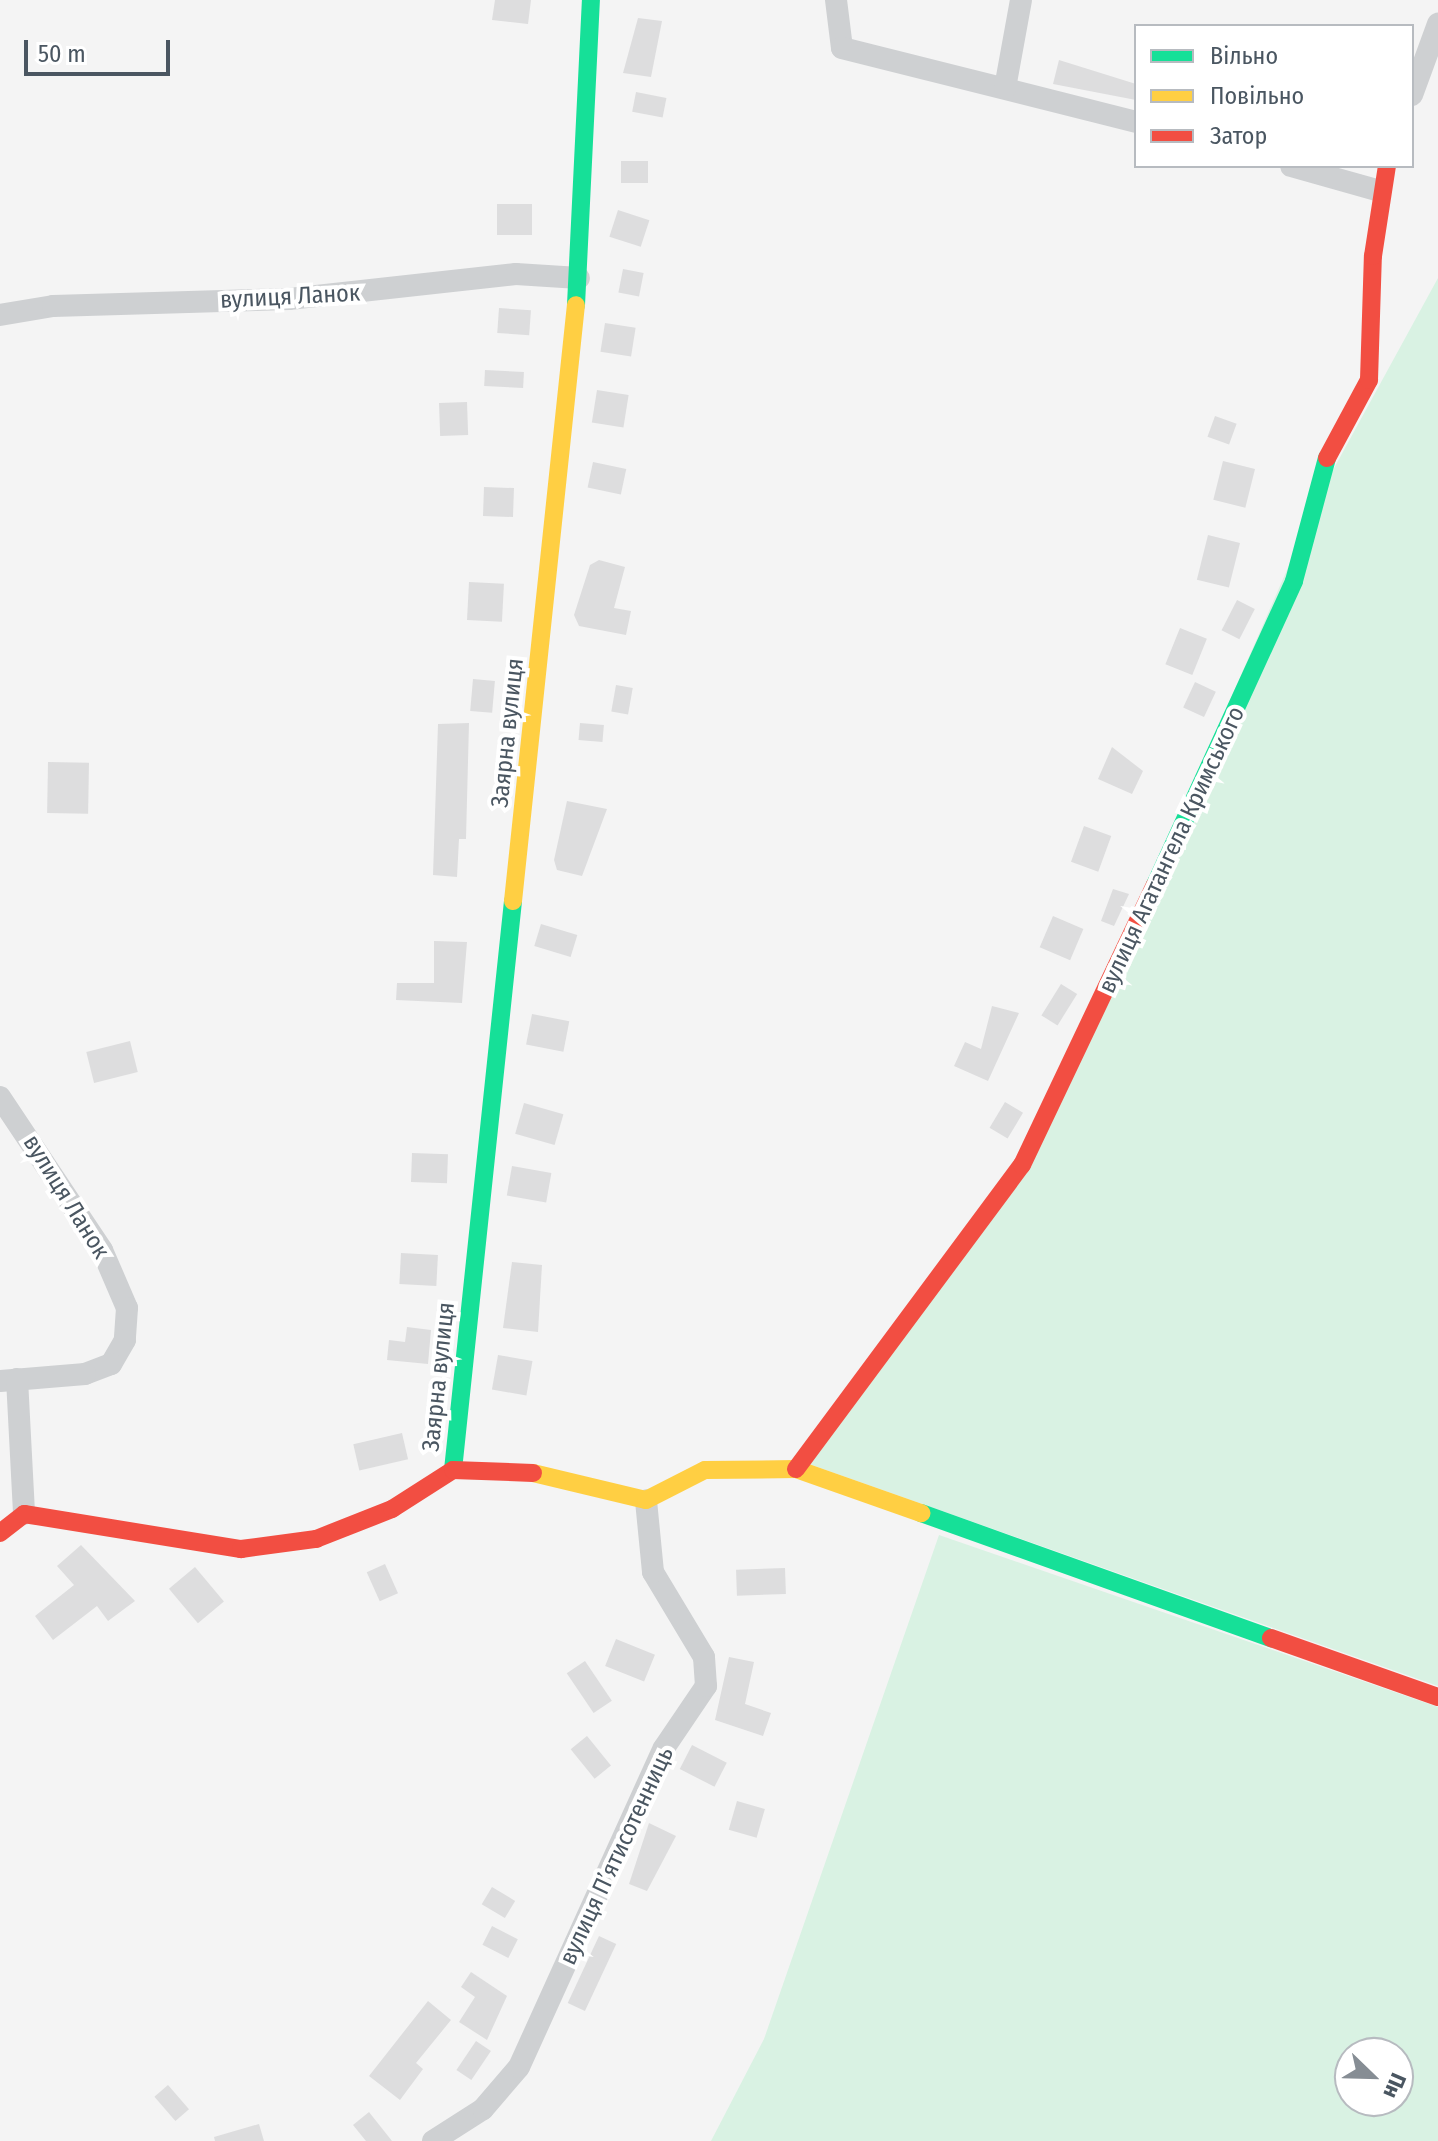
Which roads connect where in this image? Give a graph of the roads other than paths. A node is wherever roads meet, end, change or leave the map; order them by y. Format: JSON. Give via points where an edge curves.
{"nodes":[{"id":1,"x":591,"y":0,"type":"edge"},
{"id":2,"x":836,"y":0,"type":"edge"},
{"id":3,"x":1021,"y":0,"type":"edge"},
{"id":4,"x":1438,"y":24,"type":"edge"},
{"id":5,"x":1005,"y":88,"type":"junction"},
{"id":6,"x":1414,"y":90,"type":"edge"},
{"id":7,"x":1134,"y":121,"type":"edge"},
{"id":8,"x":1298,"y":168,"type":"edge"},
{"id":9,"x":1386,"y":168,"type":"edge"},
{"id":10,"x":1380,"y":191,"type":"junction"},
{"id":11,"x":579,"y":278,"type":"junction"},
{"id":12,"x":0,"y":315,"type":"edge"},
{"id":13,"x":0,"y":1097,"type":"edge"},
{"id":14,"x":8,"y":1380,"type":"edge"},
{"id":15,"x":796,"y":1469,"type":"junction"},
{"id":16,"x":453,"y":1470,"type":"junction"},
{"id":17,"x":646,"y":1500,"type":"junction"},
{"id":18,"x":24,"y":1514,"type":"junction"},
{"id":19,"x":0,"y":1533,"type":"edge"},
{"id":20,"x":1438,"y":1697,"type":"edge"},
{"id":21,"x":433,"y":2141,"type":"edge"}],
"edges":[{"from":1,"to":11,"type":"street","name":"Заярна вулиця"},
{"from":2,"to":5,"type":"street","via":[[842,48]]},
{"from":3,"to":5,"type":"street"},
{"from":4,"to":6,"type":"street"},
{"from":5,"to":7,"type":"street"},
{"from":8,"to":10,"type":"street"},
{"from":9,"to":10,"type":"street","name":"вулиця Агатангела Кримського"},
{"from":10,"to":15,"type":"street","name":"вулиця Агатангела Кримського","via":[[1369,380],[1329,452],[1294,581],[1262,659],[1022,1165]]},
{"from":11,"to":12,"type":"street","name":"вулиця Ланок","via":[[516,274],[289,299],[53,306]]},
{"from":11,"to":16,"type":"street","name":"Заярна вулиця"},
{"from":13,"to":14,"type":"street","name":"вулиця Ланок","via":[[102,1250],[127,1308],[125,1340],[111,1364],[85,1374]]},
{"from":14,"to":18,"type":"street"},
{"from":15,"to":17,"type":"street","via":[[705,1470]]},
{"from":15,"to":20,"type":"street"},
{"from":16,"to":17,"type":"street","via":[[523,1471]]},
{"from":16,"to":18,"type":"street","via":[[392,1509],[316,1539],[241,1549]]},
{"from":17,"to":21,"type":"street","name":"вулиця Пʼятисотенниць","via":[[653,1572],[704,1657],[706,1686],[664,1748],[519,2067],[483,2109]]},
{"from":18,"to":19,"type":"street"}]}
